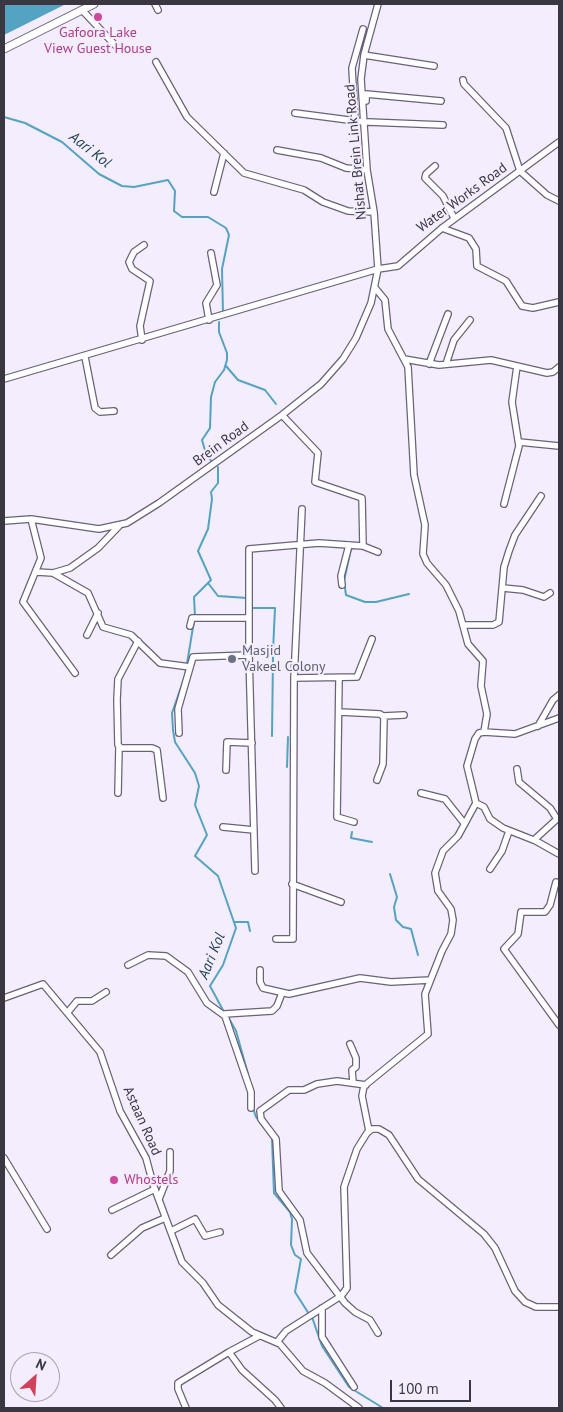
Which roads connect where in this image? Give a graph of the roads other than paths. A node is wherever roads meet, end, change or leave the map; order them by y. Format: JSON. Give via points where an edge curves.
{"nodes":[{"id":1,"x":94,"y":4,"type":"edge"},
{"id":2,"x":155,"y":4,"type":"edge"},
{"id":3,"x":378,"y":4,"type":"edge"},
{"id":4,"x":82,"y":10,"type":"junction"},
{"id":5,"x":158,"y":10,"type":"dead end"},
{"id":6,"x":363,"y":29,"type":"dead end"},
{"id":7,"x":115,"y":45,"type":"dead end"},
{"id":8,"x":4,"y":49,"type":"edge"},
{"id":9,"x":364,"y":55,"type":"junction"},
{"id":10,"x":156,"y":62,"type":"dead end"},
{"id":11,"x":434,"y":66,"type":"dead end"},
{"id":12,"x":463,"y":80,"type":"dead end"},
{"id":13,"x":441,"y":101,"type":"dead end"},
{"id":14,"x":295,"y":113,"type":"dead end"},
{"id":15,"x":355,"y":122,"type":"junction"},
{"id":16,"x":366,"y":122,"type":"junction"},
{"id":17,"x":443,"y":125,"type":"dead end"},
{"id":18,"x":558,"y":144,"type":"edge"},
{"id":19,"x":277,"y":150,"type":"dead end"},
{"id":20,"x":224,"y":153,"type":"junction"},
{"id":21,"x":435,"y":166,"type":"dead end"},
{"id":22,"x":367,"y":170,"type":"junction"},
{"id":23,"x":520,"y":171,"type":"junction"},
{"id":24,"x":214,"y":192,"type":"dead end"},
{"id":25,"x":559,"y":201,"type":"edge"},
{"id":26,"x":374,"y":212,"type":"junction"},
{"id":27,"x":454,"y":218,"type":"junction"},
{"id":28,"x":442,"y":228,"type":"junction"},
{"id":29,"x":144,"y":245,"type":"dead end"},
{"id":30,"x":211,"y":253,"type":"dead end"},
{"id":31,"x":378,"y":269,"type":"junction"},
{"id":32,"x":376,"y":289,"type":"junction"},
{"id":33,"x":559,"y":302,"type":"edge"},
{"id":34,"x":448,"y":314,"type":"dead end"},
{"id":35,"x":209,"y":320,"type":"junction"},
{"id":36,"x":470,"y":320,"type":"dead end"},
{"id":37,"x":142,"y":340,"type":"junction"},
{"id":38,"x":85,"y":357,"type":"junction"},
{"id":39,"x":404,"y":358,"type":"junction"},
{"id":40,"x":429,"y":364,"type":"junction"},
{"id":41,"x":446,"y":364,"type":"junction"},
{"id":42,"x":517,"y":366,"type":"junction"},
{"id":43,"x":559,"y":367,"type":"edge"},
{"id":44,"x":4,"y":380,"type":"edge"},
{"id":45,"x":114,"y":411,"type":"dead end"},
{"id":46,"x":282,"y":415,"type":"junction"},
{"id":47,"x":519,"y":442,"type":"junction"},
{"id":48,"x":559,"y":446,"type":"edge"},
{"id":49,"x":541,"y":496,"type":"dead end"},
{"id":50,"x":504,"y":504,"type":"dead end"},
{"id":51,"x":302,"y":509,"type":"dead end"},
{"id":52,"x":30,"y":519,"type":"junction"},
{"id":53,"x":4,"y":521,"type":"edge"},
{"id":54,"x":119,"y":526,"type":"junction"},
{"id":55,"x":301,"y":544,"type":"junction"},
{"id":56,"x":349,"y":545,"type":"junction"},
{"id":57,"x":363,"y":546,"type":"junction"},
{"id":58,"x":378,"y":552,"type":"dead end"},
{"id":59,"x":37,"y":572,"type":"junction"},
{"id":60,"x":54,"y":573,"type":"junction"},
{"id":61,"x":342,"y":585,"type":"dead end"},
{"id":62,"x":502,"y":588,"type":"junction"},
{"id":63,"x":550,"y":593,"type":"dead end"},
{"id":64,"x":98,"y":613,"type":"junction"},
{"id":65,"x":249,"y":618,"type":"junction"},
{"id":66,"x":463,"y":625,"type":"junction"},
{"id":67,"x":190,"y":626,"type":"dead end"},
{"id":68,"x":87,"y":635,"type":"dead end"},
{"id":69,"x":372,"y":639,"type":"dead end"},
{"id":70,"x":138,"y":642,"type":"junction"},
{"id":71,"x":249,"y":655,"type":"junction"},
{"id":72,"x":187,"y":667,"type":"junction"},
{"id":73,"x":75,"y":673,"type":"dead end"},
{"id":74,"x":294,"y":678,"type":"junction"},
{"id":75,"x":339,"y":679,"type":"junction"},
{"id":76,"x":559,"y":695,"type":"edge"},
{"id":77,"x":340,"y":712,"type":"junction"},
{"id":78,"x":404,"y":715,"type":"dead end"},
{"id":79,"x":384,"y":716,"type":"junction"},
{"id":80,"x":559,"y":718,"type":"edge"},
{"id":81,"x":538,"y":726,"type":"junction"},
{"id":82,"x":484,"y":732,"type":"junction"},
{"id":83,"x":179,"y":733,"type":"dead end"},
{"id":84,"x":252,"y":743,"type":"junction"},
{"id":85,"x":119,"y":747,"type":"junction"},
{"id":86,"x":517,"y":769,"type":"dead end"},
{"id":87,"x":226,"y":770,"type":"dead end"},
{"id":88,"x":377,"y":780,"type":"dead end"},
{"id":89,"x":421,"y":792,"type":"dead end"},
{"id":90,"x":118,"y":793,"type":"dead end"},
{"id":91,"x":163,"y":798,"type":"dead end"},
{"id":92,"x":476,"y":803,"type":"junction"},
{"id":93,"x":354,"y":822,"type":"dead end"},
{"id":94,"x":464,"y":823,"type":"junction"},
{"id":95,"x":223,"y":828,"type":"dead end"},
{"id":96,"x":254,"y":830,"type":"junction"},
{"id":97,"x":509,"y":831,"type":"junction"},
{"id":98,"x":534,"y":840,"type":"junction"},
{"id":99,"x":559,"y":854,"type":"edge"},
{"id":100,"x":490,"y":869,"type":"dead end"},
{"id":101,"x":255,"y":871,"type":"dead end"},
{"id":102,"x":559,"y":883,"type":"edge"},
{"id":103,"x":292,"y":884,"type":"junction"},
{"id":104,"x":341,"y":902,"type":"dead end"},
{"id":105,"x":276,"y":939,"type":"dead end"},
{"id":106,"x":128,"y":965,"type":"dead end"},
{"id":107,"x":260,"y":970,"type":"dead end"},
{"id":108,"x":430,"y":980,"type":"junction"},
{"id":109,"x":106,"y":992,"type":"dead end"},
{"id":110,"x":282,"y":993,"type":"junction"},
{"id":111,"x":4,"y":998,"type":"edge"},
{"id":112,"x":68,"y":1012,"type":"junction"},
{"id":113,"x":226,"y":1014,"type":"junction"},
{"id":114,"x":559,"y":1026,"type":"edge"},
{"id":115,"x":350,"y":1044,"type":"dead end"},
{"id":116,"x":353,"y":1082,"type":"junction"},
{"id":117,"x":366,"y":1085,"type":"junction"},
{"id":118,"x":251,"y":1108,"type":"dead end"},
{"id":119,"x":369,"y":1131,"type":"junction"},
{"id":120,"x":170,"y":1152,"type":"dead end"},
{"id":121,"x":4,"y":1158,"type":"edge"},
{"id":122,"x":155,"y":1189,"type":"junction"},
{"id":123,"x":158,"y":1199,"type":"junction"},
{"id":124,"x":112,"y":1210,"type":"dead end"},
{"id":125,"x":165,"y":1218,"type":"junction"},
{"id":126,"x":47,"y":1229,"type":"dead end"},
{"id":127,"x":171,"y":1231,"type":"junction"},
{"id":128,"x":220,"y":1232,"type":"dead end"},
{"id":129,"x":111,"y":1255,"type":"dead end"},
{"id":130,"x":340,"y":1296,"type":"junction"},
{"id":131,"x":559,"y":1307,"type":"edge"},
{"id":132,"x":322,"y":1308,"type":"junction"},
{"id":133,"x":378,"y":1333,"type":"dead end"},
{"id":134,"x":259,"y":1336,"type":"junction"},
{"id":135,"x":277,"y":1342,"type":"junction"},
{"id":136,"x":229,"y":1352,"type":"junction"},
{"id":137,"x":354,"y":1387,"type":"dead end"},
{"id":138,"x":186,"y":1408,"type":"edge"},
{"id":139,"x":281,"y":1408,"type":"edge"},
{"id":140,"x":359,"y":1408,"type":"edge"}],
"edges":[{"from":1,"to":4,"type":"main road"},
{"from":2,"to":5,"type":"street"},
{"from":3,"to":9,"type":"street","name":"Nishat Brein Link Road"},
{"from":4,"to":7,"type":"street"},
{"from":4,"to":8,"type":"main road"},
{"from":6,"to":15,"type":"street","via":[[352,68]]},
{"from":9,"to":11,"type":"street"},
{"from":9,"to":16,"type":"street","name":"Nishat Brein Link Road","via":[[361,79]]},
{"from":10,"to":20,"type":"street","via":[[187,117]]},
{"from":12,"to":23,"type":"street","via":[[506,128]]},
{"from":13,"to":16,"type":"street","via":[[366,94]]},
{"from":14,"to":15,"type":"street"},
{"from":15,"to":16,"type":"street"},
{"from":16,"to":17,"type":"street"},
{"from":16,"to":22,"type":"street","name":"Nishat Brein Link Road"},
{"from":18,"to":23,"type":"street","name":"Water Works Road"},
{"from":19,"to":22,"type":"street","via":[[321,158],[346,168]]},
{"from":20,"to":24,"type":"street"},
{"from":20,"to":26,"type":"street","via":[[247,174],[304,190],[323,202],[348,211]]},
{"from":21,"to":27,"type":"street","via":[[425,177],[443,196]]},
{"from":22,"to":26,"type":"street","name":"Nishat Brein Link Road"},
{"from":23,"to":25,"type":"street","via":[[547,195]]},
{"from":23,"to":27,"type":"street","name":"Water Works Road"},
{"from":26,"to":31,"type":"street","name":"Nishat Brein Link Road"},
{"from":27,"to":28,"type":"street","name":"Water Works Road"},
{"from":28,"to":31,"type":"street","name":"Water Works Road","via":[[398,266]]},
{"from":28,"to":33,"type":"street","via":[[469,238],[475,246],[477,266],[506,281],[522,306],[533,308]]},
{"from":29,"to":37,"type":"street","via":[[134,252],[130,262],[132,269],[150,281],[140,326]]},
{"from":30,"to":35,"type":"street","via":[[217,285],[206,303]]},
{"from":31,"to":32,"type":"street","name":"Brein Road"},
{"from":31,"to":35,"type":"street","name":"Water Works Road"},
{"from":32,"to":39,"type":"street","via":[[385,300],[388,329]]},
{"from":32,"to":46,"type":"street","name":"Brein Road","via":[[344,359],[321,384]]},
{"from":34,"to":40,"type":"street"},
{"from":35,"to":37,"type":"street","name":"Water Works Road"},
{"from":36,"to":41,"type":"street","via":[[454,340]]},
{"from":37,"to":38,"type":"street","name":"Water Works Road"},
{"from":38,"to":44,"type":"street","name":"Water Works Road"},
{"from":38,"to":45,"type":"street","via":[[95,408],[100,412]]},
{"from":39,"to":40,"type":"street"},
{"from":39,"to":66,"type":"street","via":[[409,376],[415,485],[425,525],[423,554],[446,585]]},
{"from":40,"to":41,"type":"street"},
{"from":41,"to":42,"type":"street","via":[[482,360]]},
{"from":42,"to":43,"type":"street","via":[[547,373]]},
{"from":42,"to":47,"type":"street","via":[[512,399]]},
{"from":46,"to":54,"type":"street","name":"Brein Road","via":[[159,503]]},
{"from":46,"to":57,"type":"street","via":[[318,453],[314,482],[357,495],[363,500]]},
{"from":47,"to":48,"type":"street"},
{"from":47,"to":50,"type":"street"},
{"from":49,"to":62,"type":"street","via":[[512,543],[504,567]]},
{"from":51,"to":55,"type":"street"},
{"from":52,"to":53,"type":"street","name":"Brein Road"},
{"from":52,"to":54,"type":"street","name":"Brein Road","via":[[100,529]]},
{"from":52,"to":59,"type":"street","via":[[41,558]]},
{"from":54,"to":60,"type":"street","via":[[79,562]]},
{"from":55,"to":56,"type":"street"},
{"from":55,"to":65,"type":"street","via":[[249,549]]},
{"from":55,"to":74,"type":"street"},
{"from":56,"to":57,"type":"street"},
{"from":56,"to":61,"type":"street"},
{"from":57,"to":58,"type":"street"},
{"from":59,"to":60,"type":"street"},
{"from":59,"to":73,"type":"street","via":[[23,604]]},
{"from":60,"to":64,"type":"street","via":[[86,590]]},
{"from":62,"to":63,"type":"street","via":[[544,597]]},
{"from":62,"to":66,"type":"street","via":[[497,623]]},
{"from":64,"to":68,"type":"street"},
{"from":64,"to":70,"type":"street","via":[[103,627],[127,632]]},
{"from":65,"to":67,"type":"street","via":[[195,618]]},
{"from":65,"to":71,"type":"street"},
{"from":66,"to":82,"type":"street","via":[[468,644],[483,662],[481,686],[487,714]]},
{"from":69,"to":75,"type":"street","via":[[359,676]]},
{"from":70,"to":72,"type":"street","via":[[160,663]]},
{"from":70,"to":85,"type":"street","via":[[118,679]]},
{"from":71,"to":72,"type":"street","via":[[195,656]]},
{"from":71,"to":84,"type":"street"},
{"from":72,"to":83,"type":"street","via":[[178,708]]},
{"from":74,"to":75,"type":"street"},
{"from":74,"to":103,"type":"street"},
{"from":75,"to":77,"type":"street"},
{"from":76,"to":81,"type":"street"},
{"from":77,"to":79,"type":"street"},
{"from":77,"to":93,"type":"street","via":[[337,818]]},
{"from":78,"to":79,"type":"street"},
{"from":79,"to":88,"type":"street","via":[[383,764]]},
{"from":80,"to":81,"type":"street"},
{"from":81,"to":82,"type":"street","via":[[508,735]]},
{"from":82,"to":92,"type":"street","via":[[476,736],[467,766]]},
{"from":84,"to":87,"type":"street","via":[[227,742]]},
{"from":84,"to":96,"type":"street"},
{"from":85,"to":90,"type":"street"},
{"from":85,"to":91,"type":"street","via":[[157,750]]},
{"from":86,"to":98,"type":"street","via":[[519,782],[550,808],[557,819]]},
{"from":89,"to":94,"type":"street","via":[[445,799]]},
{"from":92,"to":94,"type":"street"},
{"from":92,"to":97,"type":"street","via":[[484,807],[494,822]]},
{"from":94,"to":108,"type":"street","via":[[436,866],[438,891],[451,909],[453,920]]},
{"from":95,"to":96,"type":"street"},
{"from":96,"to":101,"type":"street"},
{"from":97,"to":98,"type":"street"},
{"from":97,"to":100,"type":"street","via":[[502,851]]},
{"from":98,"to":99,"type":"street"},
{"from":102,"to":114,"type":"street","via":[[556,882],[545,912],[521,912],[518,934],[504,950]]},
{"from":103,"to":104,"type":"street"},
{"from":103,"to":105,"type":"street","via":[[293,940]]},
{"from":106,"to":113,"type":"street","via":[[148,955],[166,956],[188,972],[208,1003]]},
{"from":107,"to":110,"type":"street","via":[[261,986]]},
{"from":108,"to":110,"type":"street","via":[[396,982],[360,978],[298,993]]},
{"from":108,"to":117,"type":"street","via":[[425,1000],[426,1037]]},
{"from":109,"to":112,"type":"street","via":[[92,1001],[77,1001]]},
{"from":110,"to":113,"type":"street","via":[[272,1011]]},
{"from":111,"to":112,"type":"street","name":"Astaan Road","via":[[43,984]]},
{"from":112,"to":122,"type":"street","name":"Astaan Road","via":[[100,1052],[120,1111],[144,1152]]},
{"from":113,"to":118,"type":"street","via":[[251,1092]]},
{"from":115,"to":116,"type":"street","via":[[356,1058]]},
{"from":116,"to":117,"type":"street"},
{"from":116,"to":130,"type":"street","via":[[323,1082],[304,1090],[285,1092],[260,1111],[276,1139],[279,1191],[300,1220],[307,1253]]},
{"from":117,"to":119,"type":"street","via":[[362,1096]]},
{"from":119,"to":130,"type":"street","via":[[352,1159],[344,1187],[348,1281]]},
{"from":119,"to":131,"type":"street","via":[[379,1129],[390,1135],[418,1179],[484,1234],[495,1248],[515,1291],[525,1302]]},
{"from":120,"to":123,"type":"street","via":[[170,1171]]},
{"from":121,"to":126,"type":"street"},
{"from":122,"to":123,"type":"street","name":"Astaan Road"},
{"from":122,"to":124,"type":"street"},
{"from":123,"to":125,"type":"street","name":"Astaan Road"},
{"from":125,"to":127,"type":"street","name":"Astaan Road"},
{"from":125,"to":129,"type":"street","via":[[142,1228]]},
{"from":127,"to":128,"type":"street","via":[[195,1219],[205,1236]]},
{"from":127,"to":134,"type":"street","name":"Astaan Road","via":[[182,1262],[203,1283],[218,1305]]},
{"from":130,"to":132,"type":"street"},
{"from":130,"to":133,"type":"street","via":[[355,1312],[370,1320]]},
{"from":132,"to":135,"type":"street","via":[[282,1334]]},
{"from":132,"to":137,"type":"street","via":[[322,1337]]},
{"from":134,"to":135,"type":"street","name":"Astaan Road"},
{"from":134,"to":136,"type":"street"},
{"from":135,"to":140,"type":"street","name":"Astaan Road","via":[[303,1371]]},
{"from":136,"to":138,"type":"street","via":[[178,1383]]},
{"from":136,"to":139,"type":"street","via":[[242,1370]]}]}
